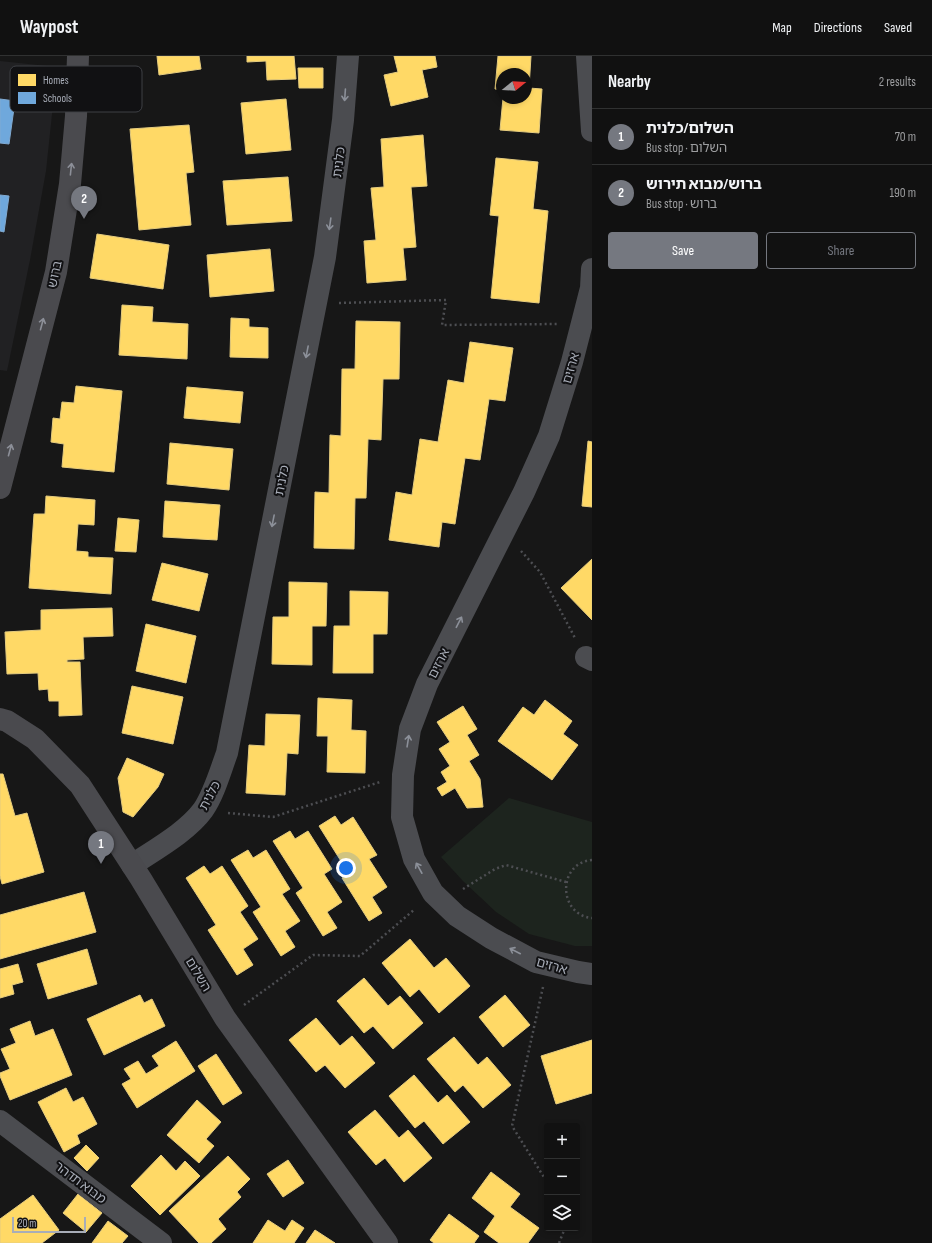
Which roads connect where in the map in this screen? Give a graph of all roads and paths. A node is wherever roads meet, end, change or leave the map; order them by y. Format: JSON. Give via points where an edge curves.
{"nodes":[{"id":1,"x":78,"y":56,"type":"edge"},
{"id":2,"x":348,"y":56,"type":"edge"},
{"id":3,"x":587,"y":56,"type":"edge"},
{"id":4,"x":78,"y":66,"type":"edge"},
{"id":5,"x":76,"y":112,"type":"edge"},
{"id":6,"x":592,"y":131,"type":"edge"},
{"id":7,"x":592,"y":269,"type":"edge"},
{"id":8,"x":316,"y":303,"type":"junction"},
{"id":9,"x":582,"y":324,"type":"junction"},
{"id":10,"x":0,"y":488,"type":"edge"},
{"id":11,"x":504,"y":533,"type":"junction"},
{"id":12,"x":589,"y":659,"type":"edge"},
{"id":13,"x":0,"y":720,"type":"edge"},
{"id":14,"x":403,"y":775,"type":"junction"},
{"id":15,"x":202,"y":811,"type":"junction"},
{"id":16,"x":592,"y":860,"type":"edge"},
{"id":17,"x":132,"y":865,"type":"junction"},
{"id":18,"x":566,"y":882,"type":"junction"},
{"id":19,"x":438,"y":898,"type":"junction"},
{"id":20,"x":592,"y":918,"type":"edge"},
{"id":21,"x":548,"y":965,"type":"junction"},
{"id":22,"x":592,"y":974,"type":"edge"},
{"id":23,"x":225,"y":1018,"type":"junction"},
{"id":24,"x":0,"y":1120,"type":"edge"},
{"id":25,"x":544,"y":1177,"type":"edge"},
{"id":26,"x":564,"y":1231,"type":"edge"},
{"id":27,"x":161,"y":1243,"type":"edge"},
{"id":28,"x":387,"y":1243,"type":"edge"},
{"id":29,"x":559,"y":1243,"type":"edge"}],
"edges":[{"from":4,"to":1,"type":"street","name":"ברוש","one_way":true},
{"from":2,"to":8,"type":"street","name":"כלנית","one_way":true,"via":[[335,193]]},
{"from":3,"to":6,"type":"street"},
{"from":10,"to":5,"type":"street","name":"ברוש","one_way":true,"via":[[56,272],[70,184]]},
{"from":7,"to":9,"type":"street","name":"ארזים","via":[[591,288]]},
{"from":8,"to":9,"type":"path","via":[[446,300],[442,325]]},
{"from":8,"to":15,"type":"street","name":"כלנית","one_way":true,"via":[[227,753],[214,790]]},
{"from":9,"to":11,"type":"street","name":"ארזים","via":[[549,436]]},
{"from":11,"to":12,"type":"path","via":[[540,572]]},
{"from":14,"to":11,"type":"street","name":"ארזים","one_way":true,"via":[[410,729],[427,684]]},
{"from":13,"to":17,"type":"street","name":"השלום","via":[[7,721],[35,739],[80,784]]},
{"from":14,"to":15,"type":"path","via":[[273,817]]},
{"from":19,"to":14,"type":"street","name":"ארזים","one_way":true,"via":[[414,859],[402,816]]},
{"from":15,"to":17,"type":"street","name":"כלנית","via":[[180,832]]},
{"from":16,"to":18,"type":"path","via":[[578,865]]},
{"from":17,"to":23,"type":"street","name":"השלום"},
{"from":18,"to":19,"type":"path","via":[[506,865]]},
{"from":18,"to":20,"type":"path","via":[[565,892],[573,910],[581,916]]},
{"from":21,"to":19,"type":"street","name":"ארזים","one_way":true,"via":[[536,962],[491,938],[457,916]]},
{"from":19,"to":23,"type":"path","via":[[360,956],[313,955]]},
{"from":21,"to":22,"type":"street","name":"ארזים"},
{"from":21,"to":25,"type":"path","via":[[512,1126]]},
{"from":23,"to":28,"type":"street","name":"השלום"},
{"from":24,"to":27,"type":"street","name":"מבוא תדהר"},
{"from":26,"to":29,"type":"path"}]}
